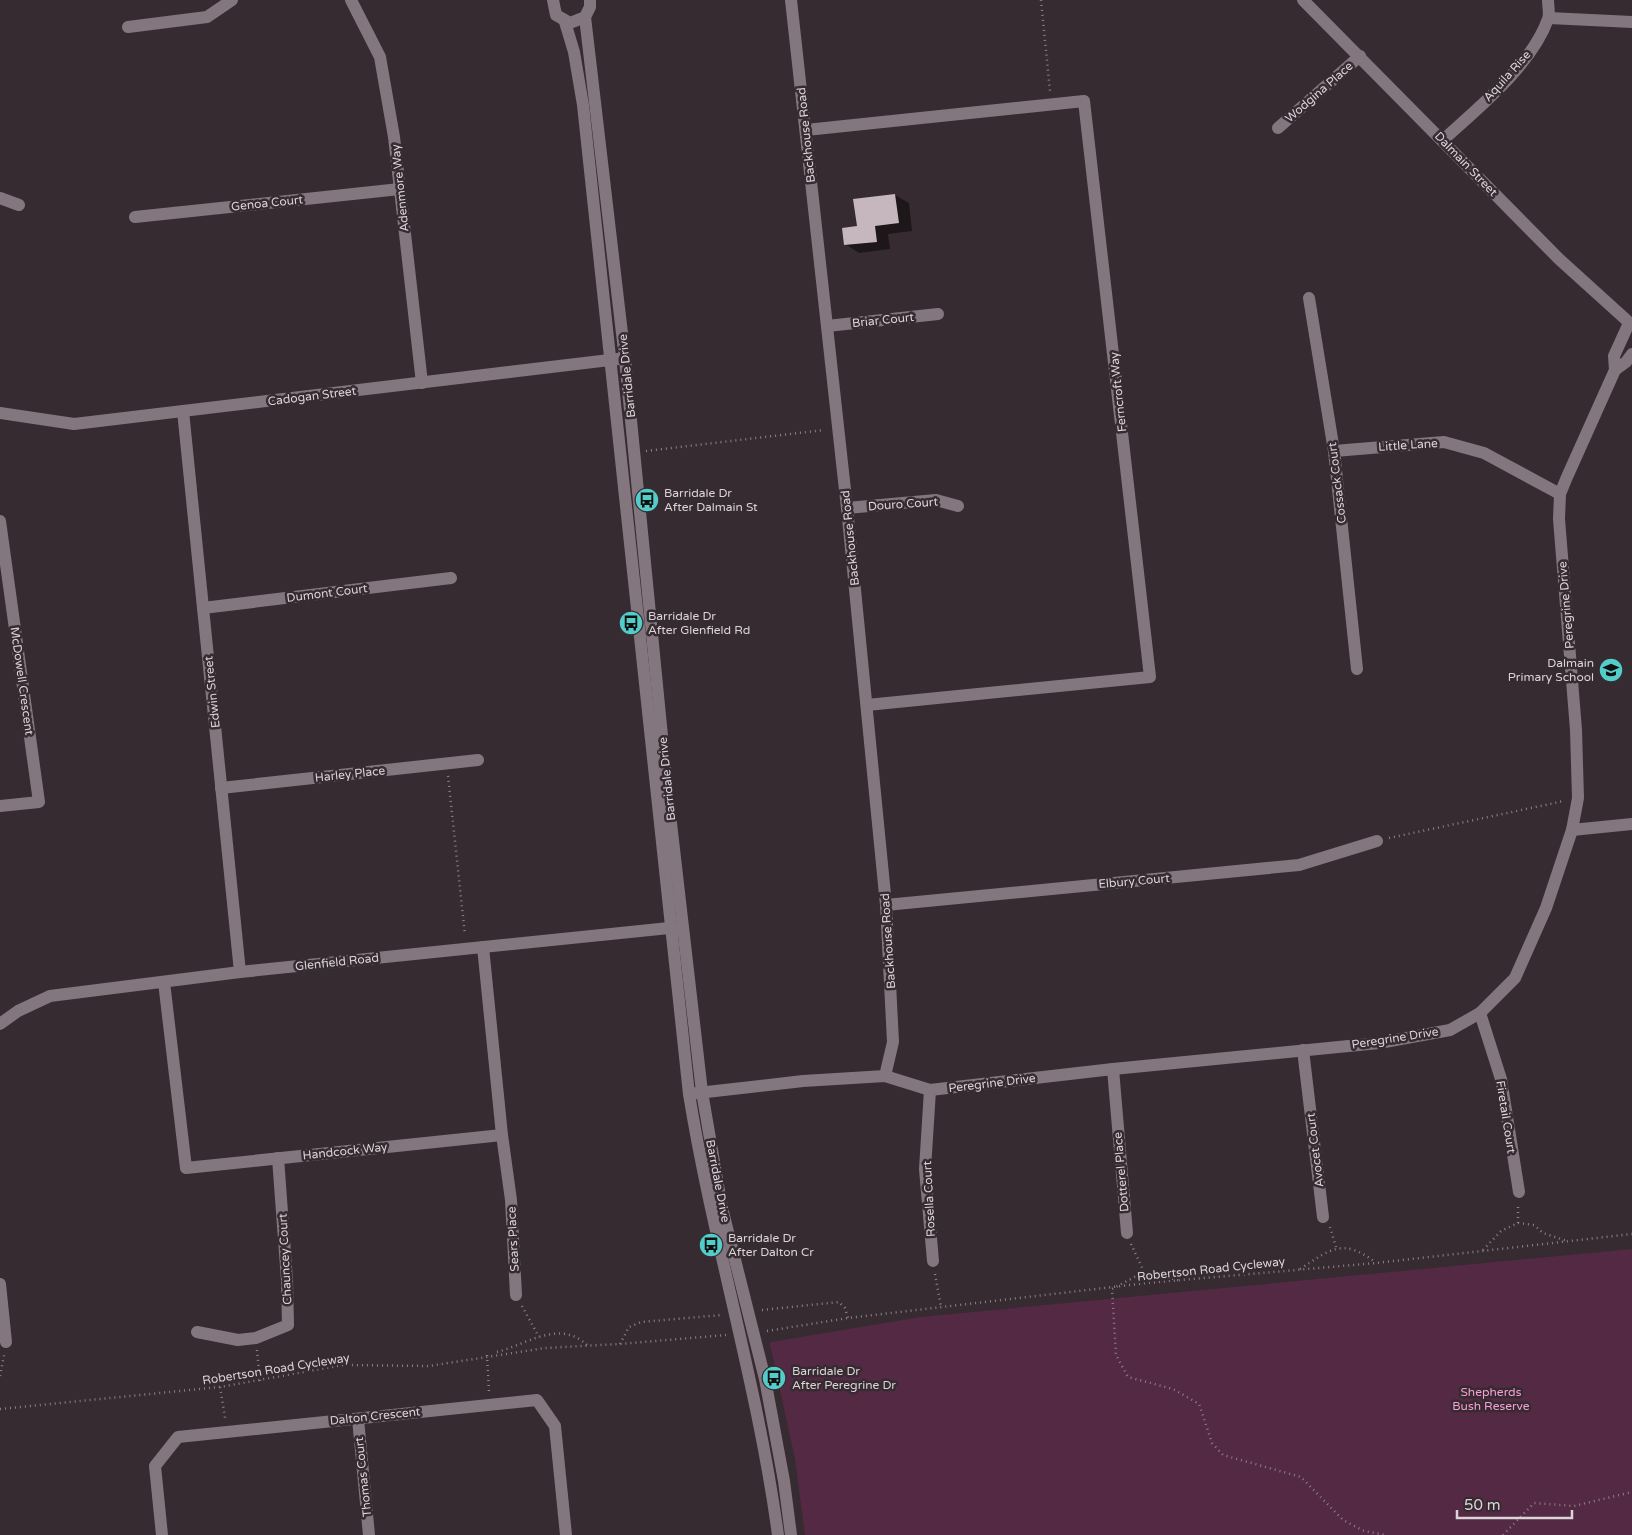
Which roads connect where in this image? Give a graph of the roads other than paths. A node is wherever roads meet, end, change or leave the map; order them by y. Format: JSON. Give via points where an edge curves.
{"nodes":[{"id":1,"x":232,"y":0,"type":"edge"},
{"id":2,"x":351,"y":0,"type":"edge"},
{"id":3,"x":553,"y":0,"type":"edge"},
{"id":4,"x":591,"y":0,"type":"edge"},
{"id":5,"x":791,"y":0,"type":"edge"},
{"id":6,"x":1303,"y":0,"type":"edge"},
{"id":7,"x":1548,"y":0,"type":"edge"},
{"id":8,"x":585,"y":17,"type":"junction"},
{"id":9,"x":1549,"y":18,"type":"junction"},
{"id":10,"x":565,"y":22,"type":"junction"},
{"id":11,"x":1632,"y":22,"type":"edge"},
{"id":12,"x":128,"y":27,"type":"dead end"},
{"id":13,"x":1360,"y":56,"type":"junction"},
{"id":14,"x":1278,"y":128,"type":"dead end"},
{"id":15,"x":806,"y":130,"type":"junction"},
{"id":16,"x":1442,"y":140,"type":"junction"},
{"id":17,"x":400,"y":189,"type":"junction"},
{"id":18,"x":0,"y":198,"type":"edge"},
{"id":19,"x":19,"y":204,"type":"dead end"},
{"id":20,"x":134,"y":217,"type":"dead end"},
{"id":21,"x":1309,"y":298,"type":"dead end"},
{"id":22,"x":938,"y":314,"type":"dead end"},
{"id":23,"x":1631,"y":324,"type":"edge"},
{"id":24,"x":827,"y":326,"type":"junction"},
{"id":25,"x":1632,"y":354,"type":"edge"},
{"id":26,"x":625,"y":359,"type":"junction"},
{"id":27,"x":610,"y":360,"type":"junction"},
{"id":28,"x":1615,"y":370,"type":"junction"},
{"id":29,"x":422,"y":383,"type":"junction"},
{"id":30,"x":183,"y":411,"type":"junction"},
{"id":31,"x":0,"y":413,"type":"edge"},
{"id":32,"x":1334,"y":450,"type":"junction"},
{"id":33,"x":1560,"y":494,"type":"junction"},
{"id":34,"x":958,"y":506,"type":"dead end"},
{"id":35,"x":847,"y":508,"type":"junction"},
{"id":36,"x":0,"y":521,"type":"edge"},
{"id":37,"x":451,"y":578,"type":"dead end"},
{"id":38,"x":203,"y":608,"type":"junction"},
{"id":39,"x":1357,"y":669,"type":"dead end"},
{"id":40,"x":867,"y":705,"type":"junction"},
{"id":41,"x":478,"y":760,"type":"dead end"},
{"id":42,"x":222,"y":788,"type":"junction"},
{"id":43,"x":0,"y":806,"type":"edge"},
{"id":44,"x":1632,"y":824,"type":"edge"},
{"id":45,"x":1572,"y":830,"type":"junction"},
{"id":46,"x":1377,"y":841,"type":"road end"},
{"id":47,"x":886,"y":904,"type":"junction"},
{"id":48,"x":676,"y":927,"type":"junction"},
{"id":49,"x":483,"y":947,"type":"junction"},
{"id":50,"x":240,"y":972,"type":"junction"},
{"id":51,"x":164,"y":982,"type":"junction"},
{"id":52,"x":1480,"y":1014,"type":"junction"},
{"id":53,"x":0,"y":1024,"type":"edge"},
{"id":54,"x":1303,"y":1050,"type":"junction"},
{"id":55,"x":1113,"y":1069,"type":"junction"},
{"id":56,"x":886,"y":1076,"type":"junction"},
{"id":57,"x":930,"y":1090,"type":"junction"},
{"id":58,"x":702,"y":1092,"type":"junction"},
{"id":59,"x":689,"y":1094,"type":"junction"},
{"id":60,"x":502,"y":1135,"type":"junction"},
{"id":61,"x":278,"y":1158,"type":"junction"},
{"id":62,"x":1519,"y":1192,"type":"road end"},
{"id":63,"x":1323,"y":1216,"type":"road end"},
{"id":64,"x":1126,"y":1233,"type":"road end"},
{"id":65,"x":933,"y":1261,"type":"road end"},
{"id":66,"x":0,"y":1284,"type":"edge"},
{"id":67,"x":516,"y":1295,"type":"road end"},
{"id":68,"x":197,"y":1332,"type":"dead end"},
{"id":69,"x":6,"y":1342,"type":"road end"},
{"id":70,"x":358,"y":1419,"type":"junction"},
{"id":71,"x":162,"y":1535,"type":"edge"},
{"id":72,"x":369,"y":1535,"type":"edge"},
{"id":73,"x":566,"y":1535,"type":"edge"},
{"id":74,"x":778,"y":1535,"type":"edge"},
{"id":75,"x":791,"y":1535,"type":"edge"}],
"edges":[{"from":1,"to":12,"type":"street","via":[[207,17]]},
{"from":2,"to":17,"type":"street","name":"Adenmore Way","via":[[380,57]]},
{"from":3,"to":10,"type":"street","name":"Barridale Drive","via":[[556,15]]},
{"from":4,"to":8,"type":"street"},
{"from":5,"to":15,"type":"street","name":"Backhouse Road"},
{"from":6,"to":13,"type":"street","name":"Dalmain Street"},
{"from":7,"to":9,"type":"street"},
{"from":8,"to":10,"type":"street","via":[[576,22]]},
{"from":8,"to":26,"type":"street","name":"Barridale Drive"},
{"from":9,"to":11,"type":"street"},
{"from":9,"to":16,"type":"street","name":"Aquila Rise","via":[[1527,57]]},
{"from":10,"to":27,"type":"street","name":"Barridale Drive","via":[[582,98]]},
{"from":13,"to":14,"type":"street","name":"Wodgina Place"},
{"from":13,"to":16,"type":"street","name":"Dalmain Street"},
{"from":15,"to":24,"type":"street","name":"Backhouse Road"},
{"from":15,"to":40,"type":"street","name":"Ferncroft Way","via":[[1084,101],[1150,677]]},
{"from":16,"to":23,"type":"street","name":"Dalmain Street","via":[[1559,259]]},
{"from":17,"to":20,"type":"street","name":"Genoa Court"},
{"from":17,"to":29,"type":"street","name":"Adenmore Way"},
{"from":18,"to":19,"type":"street"},
{"from":21,"to":32,"type":"street","name":"Cossack Court"},
{"from":22,"to":24,"type":"street","name":"Briar Court"},
{"from":23,"to":28,"type":"street","name":"Peregrine Drive","via":[[1614,356]]},
{"from":24,"to":35,"type":"street","name":"Backhouse Road"},
{"from":25,"to":28,"type":"street","name":"Peregrine Drive"},
{"from":26,"to":27,"type":"street","name":"Cadogan Street"},
{"from":26,"to":48,"type":"street","name":"Barridale Drive"},
{"from":27,"to":29,"type":"street","name":"Cadogan Street"},
{"from":27,"to":48,"type":"street","name":"Barridale Drive"},
{"from":28,"to":33,"type":"street","name":"Peregrine Drive"},
{"from":29,"to":30,"type":"street","name":"Cadogan Street"},
{"from":30,"to":31,"type":"street","name":"Cadogan Street","via":[[74,424]]},
{"from":30,"to":38,"type":"street","name":"Edwin Street"},
{"from":32,"to":33,"type":"street","name":"Little Lane","via":[[1444,442],[1484,453]]},
{"from":32,"to":39,"type":"street","name":"Cossack Court"},
{"from":33,"to":45,"type":"street","name":"Peregrine Drive","via":[[1559,519],[1576,730],[1578,798]]},
{"from":34,"to":35,"type":"street","name":"Douro Court","via":[[936,500]]},
{"from":35,"to":40,"type":"street","name":"Backhouse Road"},
{"from":36,"to":43,"type":"street","name":"McDowell Crescent","via":[[39,802]]},
{"from":37,"to":38,"type":"street","name":"Dumont Court"},
{"from":38,"to":42,"type":"street","name":"Edwin Street"},
{"from":40,"to":47,"type":"street","name":"Backhouse Road"},
{"from":41,"to":42,"type":"street","name":"Harley Place"},
{"from":42,"to":50,"type":"street","name":"Edwin Street"},
{"from":44,"to":45,"type":"street"},
{"from":45,"to":52,"type":"street","name":"Peregrine Drive","via":[[1546,908],[1515,978]]},
{"from":46,"to":47,"type":"street","name":"Elbury Court","via":[[1299,865]]},
{"from":47,"to":56,"type":"street","name":"Backhouse Road","via":[[893,1042]]},
{"from":48,"to":49,"type":"street","name":"Glenfield Road"},
{"from":48,"to":58,"type":"street","name":"Barridale Drive"},
{"from":48,"to":59,"type":"street","name":"Barridale Drive"},
{"from":49,"to":50,"type":"street","name":"Glenfield Road"},
{"from":49,"to":60,"type":"street"},
{"from":50,"to":51,"type":"street","name":"Glenfield Road"},
{"from":51,"to":53,"type":"street","name":"Glenfield Road","via":[[50,996],[18,1011]]},
{"from":51,"to":61,"type":"street","name":"Handcock Way","via":[[186,1168]]},
{"from":52,"to":54,"type":"street","name":"Peregrine Drive","via":[[1450,1030],[1378,1043]]},
{"from":52,"to":62,"type":"street","name":"Firetail Court","via":[[1501,1079]]},
{"from":54,"to":55,"type":"street","name":"Peregrine Drive"},
{"from":54,"to":63,"type":"street","name":"Avocet Court"},
{"from":55,"to":57,"type":"street","name":"Peregrine Drive"},
{"from":55,"to":64,"type":"street","name":"Dotterel Place"},
{"from":56,"to":57,"type":"street","name":"Peregrine Drive"},
{"from":56,"to":58,"type":"street","name":"Peregrine Drive"},
{"from":57,"to":65,"type":"street","name":"Rosella Court","via":[[925,1169]]},
{"from":58,"to":59,"type":"street","name":"Peregrine Drive"},
{"from":58,"to":75,"type":"street","name":"Barridale Drive","via":[[722,1208],[765,1379]]},
{"from":59,"to":74,"type":"street","name":"Barridale Drive","via":[[713,1221],[766,1457]]},
{"from":60,"to":61,"type":"street","name":"Handcock Way"},
{"from":60,"to":67,"type":"street","name":"Sears Place","via":[[511,1200]]},
{"from":61,"to":68,"type":"street","name":"Chauncey Court","via":[[288,1325],[256,1338],[238,1340]]},
{"from":66,"to":69,"type":"street"},
{"from":70,"to":71,"type":"street","name":"Dalton Crescent","via":[[178,1438],[155,1466]]},
{"from":70,"to":72,"type":"street","name":"Thomas Court"},
{"from":70,"to":73,"type":"street","name":"Dalton Crescent","via":[[537,1400],[555,1426]]}]}
